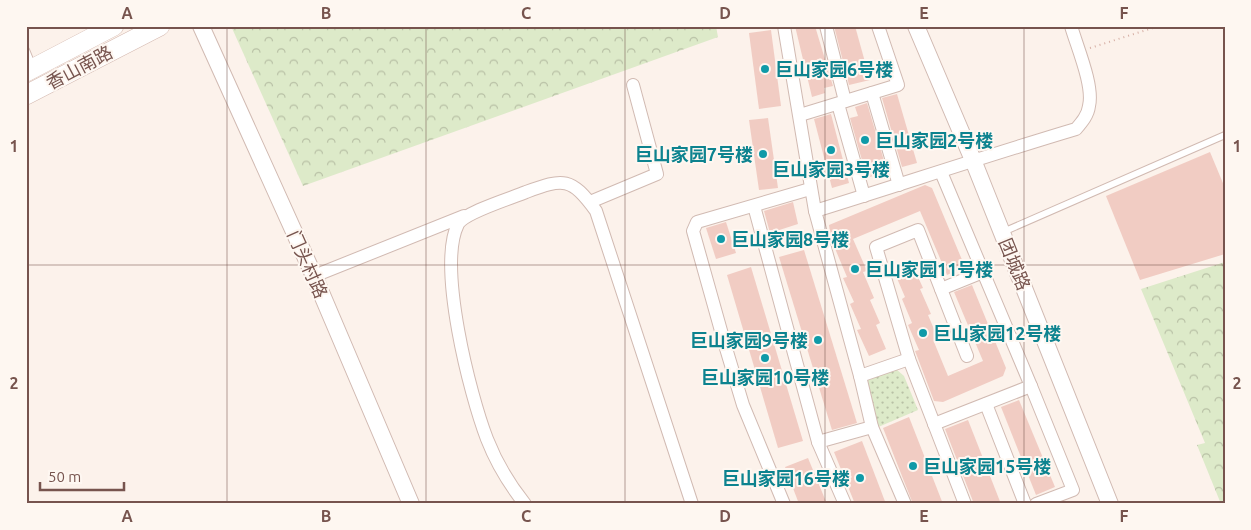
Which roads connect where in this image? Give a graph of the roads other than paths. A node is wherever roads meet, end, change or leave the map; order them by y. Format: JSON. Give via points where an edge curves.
{"nodes":[{"id":1,"x":114,"y":26,"type":"edge"},
{"id":2,"x":160,"y":26,"type":"edge"},
{"id":3,"x":201,"y":26,"type":"edge"},
{"id":4,"x":784,"y":26,"type":"edge"},
{"id":5,"x":826,"y":26,"type":"edge"},
{"id":6,"x":878,"y":26,"type":"edge"},
{"id":7,"x":916,"y":26,"type":"edge"},
{"id":8,"x":1071,"y":26,"type":"edge"},
{"id":9,"x":26,"y":50,"type":"edge"},
{"id":10,"x":30,"y":70,"type":"edge"},
{"id":11,"x":633,"y":85,"type":"dead end"},
{"id":12,"x":872,"y":93,"type":"junction"},
{"id":13,"x":26,"y":95,"type":"edge"},
{"id":14,"x":841,"y":102,"type":"junction"},
{"id":15,"x":800,"y":115,"type":"junction"},
{"id":16,"x":1225,"y":135,"type":"edge"},
{"id":17,"x":973,"y":160,"type":"junction"},
{"id":18,"x":941,"y":172,"type":"junction"},
{"id":19,"x":899,"y":185,"type":"junction"},
{"id":20,"x":810,"y":189,"type":"junction"},
{"id":21,"x":864,"y":196,"type":"junction"},
{"id":22,"x":590,"y":202,"type":"junction"},
{"id":23,"x":754,"y":206,"type":"junction"},
{"id":24,"x":815,"y":211,"type":"junction"},
{"id":25,"x":474,"y":212,"type":"junction"},
{"id":26,"x":1002,"y":232,"type":"junction"},
{"id":27,"x":983,"y":272,"type":"junction"},
{"id":28,"x":314,"y":276,"type":"junction"},
{"id":29,"x":940,"y":289,"type":"junction"},
{"id":30,"x":967,"y":356,"type":"dead end"},
{"id":31,"x":909,"y":359,"type":"junction"},
{"id":32,"x":860,"y":376,"type":"junction"},
{"id":33,"x":1031,"y":386,"type":"junction"},
{"id":34,"x":986,"y":404,"type":"junction"},
{"id":35,"x":934,"y":424,"type":"junction"},
{"id":36,"x":872,"y":427,"type":"junction"},
{"id":37,"x":818,"y":442,"type":"junction"},
{"id":38,"x":411,"y":504,"type":"edge"},
{"id":39,"x":525,"y":504,"type":"edge"},
{"id":40,"x":692,"y":504,"type":"edge"},
{"id":41,"x":784,"y":504,"type":"edge"},
{"id":42,"x":845,"y":504,"type":"edge"},
{"id":43,"x":905,"y":504,"type":"edge"},
{"id":44,"x":965,"y":504,"type":"edge"},
{"id":45,"x":1025,"y":504,"type":"edge"},
{"id":46,"x":1036,"y":504,"type":"edge"},
{"id":47,"x":1110,"y":504,"type":"edge"}],
"edges":[{"from":1,"to":10,"type":"main road","name":"香山南路"},
{"from":2,"to":13,"type":"main road","name":"香山南路"},
{"from":3,"to":28,"type":"street","name":"门头村路"},
{"from":4,"to":15,"type":"street"},
{"from":5,"to":14,"type":"street"},
{"from":6,"to":12,"type":"street","via":[[898,85]]},
{"from":7,"to":17,"type":"street","name":"团城路"},
{"from":8,"to":17,"type":"street","via":[[1090,87],[1090,105],[1084,120],[1076,129]]},
{"from":9,"to":10,"type":"lane"},
{"from":11,"to":22,"type":"street","via":[[657,174]]},
{"from":12,"to":14,"type":"street"},
{"from":12,"to":19,"type":"street"},
{"from":14,"to":15,"type":"street"},
{"from":14,"to":21,"type":"street"},
{"from":15,"to":20,"type":"street"},
{"from":16,"to":26,"type":"lane"},
{"from":17,"to":18,"type":"street"},
{"from":17,"to":26,"type":"street","name":"团城路"},
{"from":18,"to":19,"type":"street"},
{"from":18,"to":27,"type":"street"},
{"from":19,"to":21,"type":"street"},
{"from":20,"to":23,"type":"street"},
{"from":20,"to":24,"type":"street"},
{"from":21,"to":24,"type":"street"},
{"from":22,"to":25,"type":"street","via":[[568,183],[552,183]]},
{"from":22,"to":40,"type":"street","via":[[596,210]]},
{"from":23,"to":37,"type":"street"},
{"from":23,"to":41,"type":"street","via":[[697,222],[693,232],[743,405]]},
{"from":24,"to":32,"type":"street"},
{"from":25,"to":28,"type":"street"},
{"from":25,"to":39,"type":"street","via":[[459,222],[454,237],[451,263],[457,327],[468,378],[487,439],[512,487]]},
{"from":26,"to":47,"type":"street","name":"团城路"},
{"from":27,"to":29,"type":"street"},
{"from":27,"to":33,"type":"street"},
{"from":28,"to":38,"type":"street","name":"门头村路"},
{"from":29,"to":30,"type":"street"},
{"from":29,"to":31,"type":"street","via":[[918,230],[876,247]]},
{"from":31,"to":32,"type":"street"},
{"from":31,"to":35,"type":"street"},
{"from":32,"to":36,"type":"street"},
{"from":33,"to":34,"type":"street"},
{"from":33,"to":46,"type":"street","via":[[1073,490]]},
{"from":34,"to":35,"type":"street"},
{"from":34,"to":45,"type":"street"},
{"from":35,"to":44,"type":"street"},
{"from":36,"to":37,"type":"street"},
{"from":36,"to":43,"type":"street"},
{"from":37,"to":42,"type":"street"}]}
